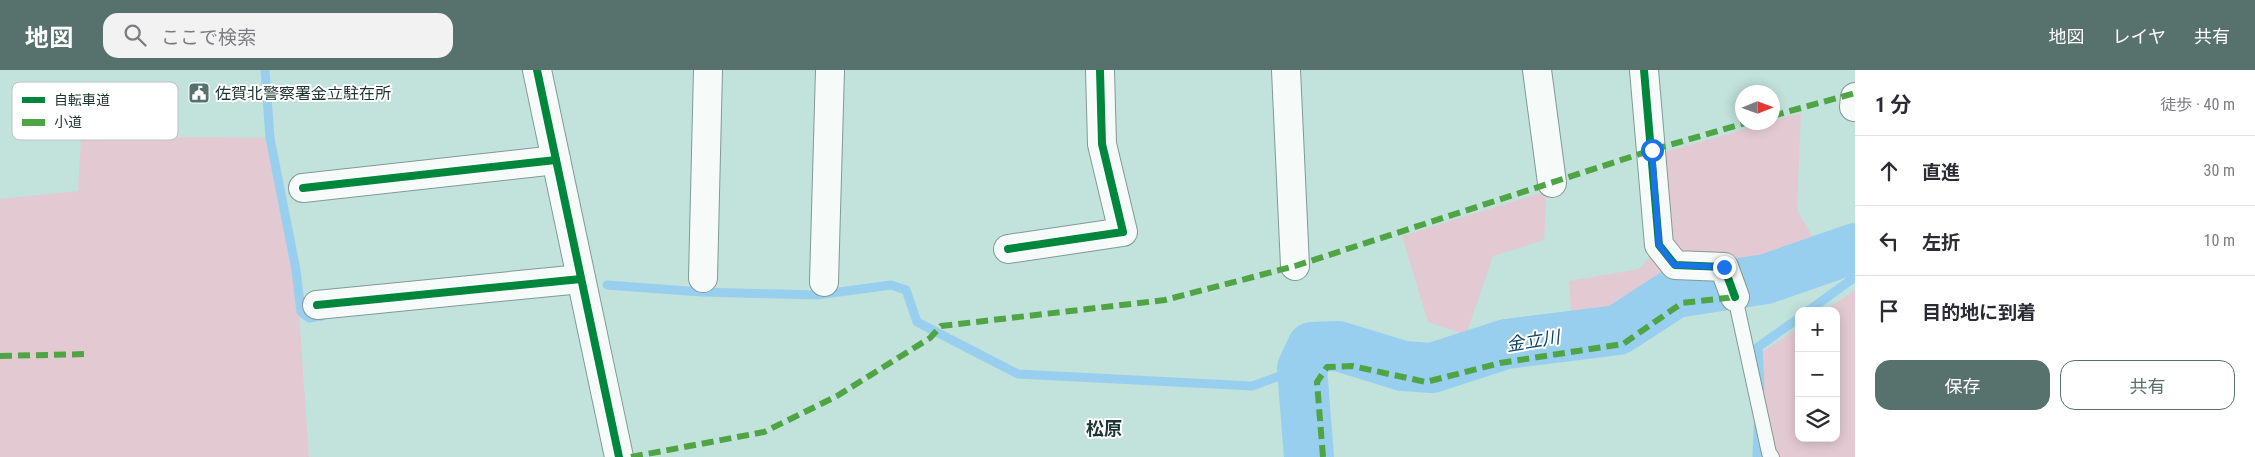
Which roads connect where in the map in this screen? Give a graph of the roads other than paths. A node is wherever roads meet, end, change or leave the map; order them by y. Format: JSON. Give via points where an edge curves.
{"nodes":[{"id":1,"x":537,"y":70,"type":"edge"},
{"id":2,"x":708,"y":70,"type":"edge"},
{"id":3,"x":830,"y":70,"type":"edge"},
{"id":4,"x":1100,"y":70,"type":"edge"},
{"id":5,"x":1286,"y":70,"type":"edge"},
{"id":6,"x":1537,"y":70,"type":"edge"},
{"id":7,"x":1644,"y":70,"type":"edge"},
{"id":8,"x":556,"y":160,"type":"junction"},
{"id":9,"x":1552,"y":183,"type":"dead end"},
{"id":10,"x":303,"y":188,"type":"dead end"},
{"id":11,"x":1008,"y":249,"type":"dead end"},
{"id":12,"x":1295,"y":266,"type":"dead end"},
{"id":13,"x":703,"y":278,"type":"dead end"},
{"id":14,"x":581,"y":279,"type":"junction"},
{"id":15,"x":824,"y":282,"type":"dead end"},
{"id":16,"x":1736,"y":297,"type":"joint"},
{"id":17,"x":316,"y":305,"type":"dead end"},
{"id":18,"x":619,"y":457,"type":"edge"},
{"id":19,"x":1772,"y":457,"type":"edge"}],
"edges":[{"from":1,"to":8,"type":"street"},
{"from":2,"to":13,"type":"street"},
{"from":3,"to":15,"type":"street"},
{"from":4,"to":11,"type":"street","via":[[1102,144],[1123,232]]},
{"from":5,"to":12,"type":"street"},
{"from":6,"to":9,"type":"street"},
{"from":7,"to":16,"type":"street","via":[[1659,245],[1674,265],[1724,267]]},
{"from":8,"to":10,"type":"street"},
{"from":8,"to":14,"type":"street"},
{"from":14,"to":17,"type":"street"},
{"from":14,"to":18,"type":"street"},
{"from":16,"to":19,"type":"lane"}]}
